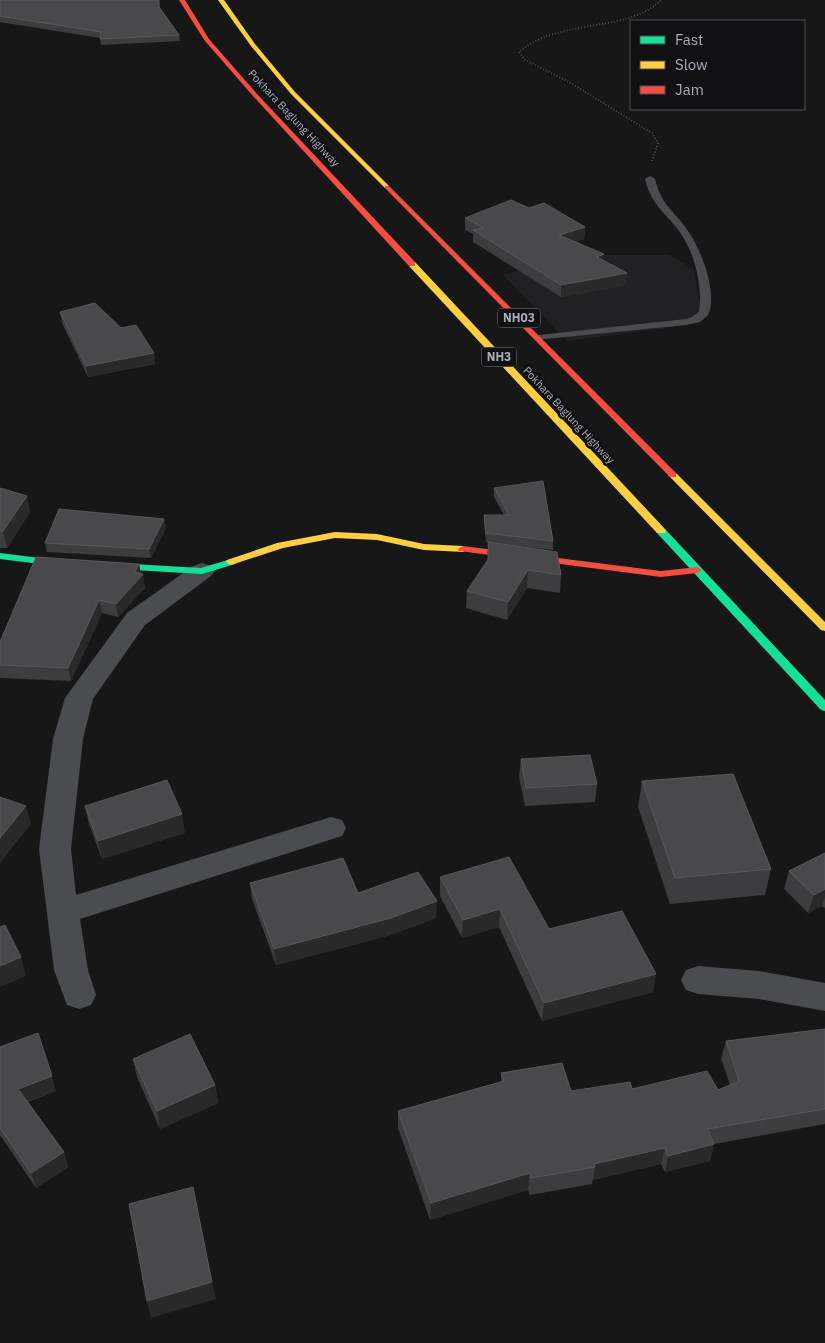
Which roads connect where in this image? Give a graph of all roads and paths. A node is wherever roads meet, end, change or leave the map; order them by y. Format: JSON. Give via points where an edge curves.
{"nodes":[{"id":1,"x":182,"y":0,"type":"edge"},
{"id":2,"x":222,"y":0,"type":"edge"},
{"id":3,"x":661,"y":0,"type":"edge"},
{"id":4,"x":650,"y":179,"type":"joint"},
{"id":5,"x":539,"y":338,"type":"junction"},
{"id":6,"x":0,"y":556,"type":"edge"},
{"id":7,"x":697,"y":570,"type":"junction"},
{"id":8,"x":202,"y":571,"type":"junction"},
{"id":9,"x":825,"y":628,"type":"edge"},
{"id":10,"x":825,"y":707,"type":"edge"},
{"id":11,"x":331,"y":828,"type":"dead end"},
{"id":12,"x":62,"y":912,"type":"junction"},
{"id":13,"x":698,"y":980,"type":"dead end"},
{"id":14,"x":79,"y":995,"type":"dead end"},
{"id":15,"x":825,"y":997,"type":"edge"}],
"edges":[{"from":1,"to":7,"type":"main road","name":"Pokhara Baglung Highway","number":"NH3","via":[[207,40],[249,88]]},
{"from":2,"to":5,"type":"main road","name":"Pokhara Baglung Highway","number":"NH03","via":[[253,45],[293,93]]},
{"from":3,"to":4,"type":"path","via":[[647,12],[581,26],[530,44],[519,52],[525,60],[569,82],[652,133],[658,143]]},
{"from":4,"to":5,"type":"lane","via":[[657,202],[680,226],[695,254],[706,291],[704,313],[696,320],[686,322]]},
{"from":5,"to":9,"type":"main road","name":"Pokhara Baglung Highway","number":"NH03"},
{"from":6,"to":8,"type":"main road"},
{"from":7,"to":8,"type":"main road","via":[[661,574],[487,551],[424,547],[378,537],[335,535],[281,545]]},
{"from":7,"to":10,"type":"main road","name":"Pokhara Baglung Highway","number":"NH3"},
{"from":8,"to":12,"type":"street","via":[[136,619],[79,698],[68,738],[55,849]]},
{"from":11,"to":12,"type":"street"},
{"from":12,"to":14,"type":"street","via":[[71,970]]},
{"from":13,"to":15,"type":"street","via":[[760,985]]}]}
